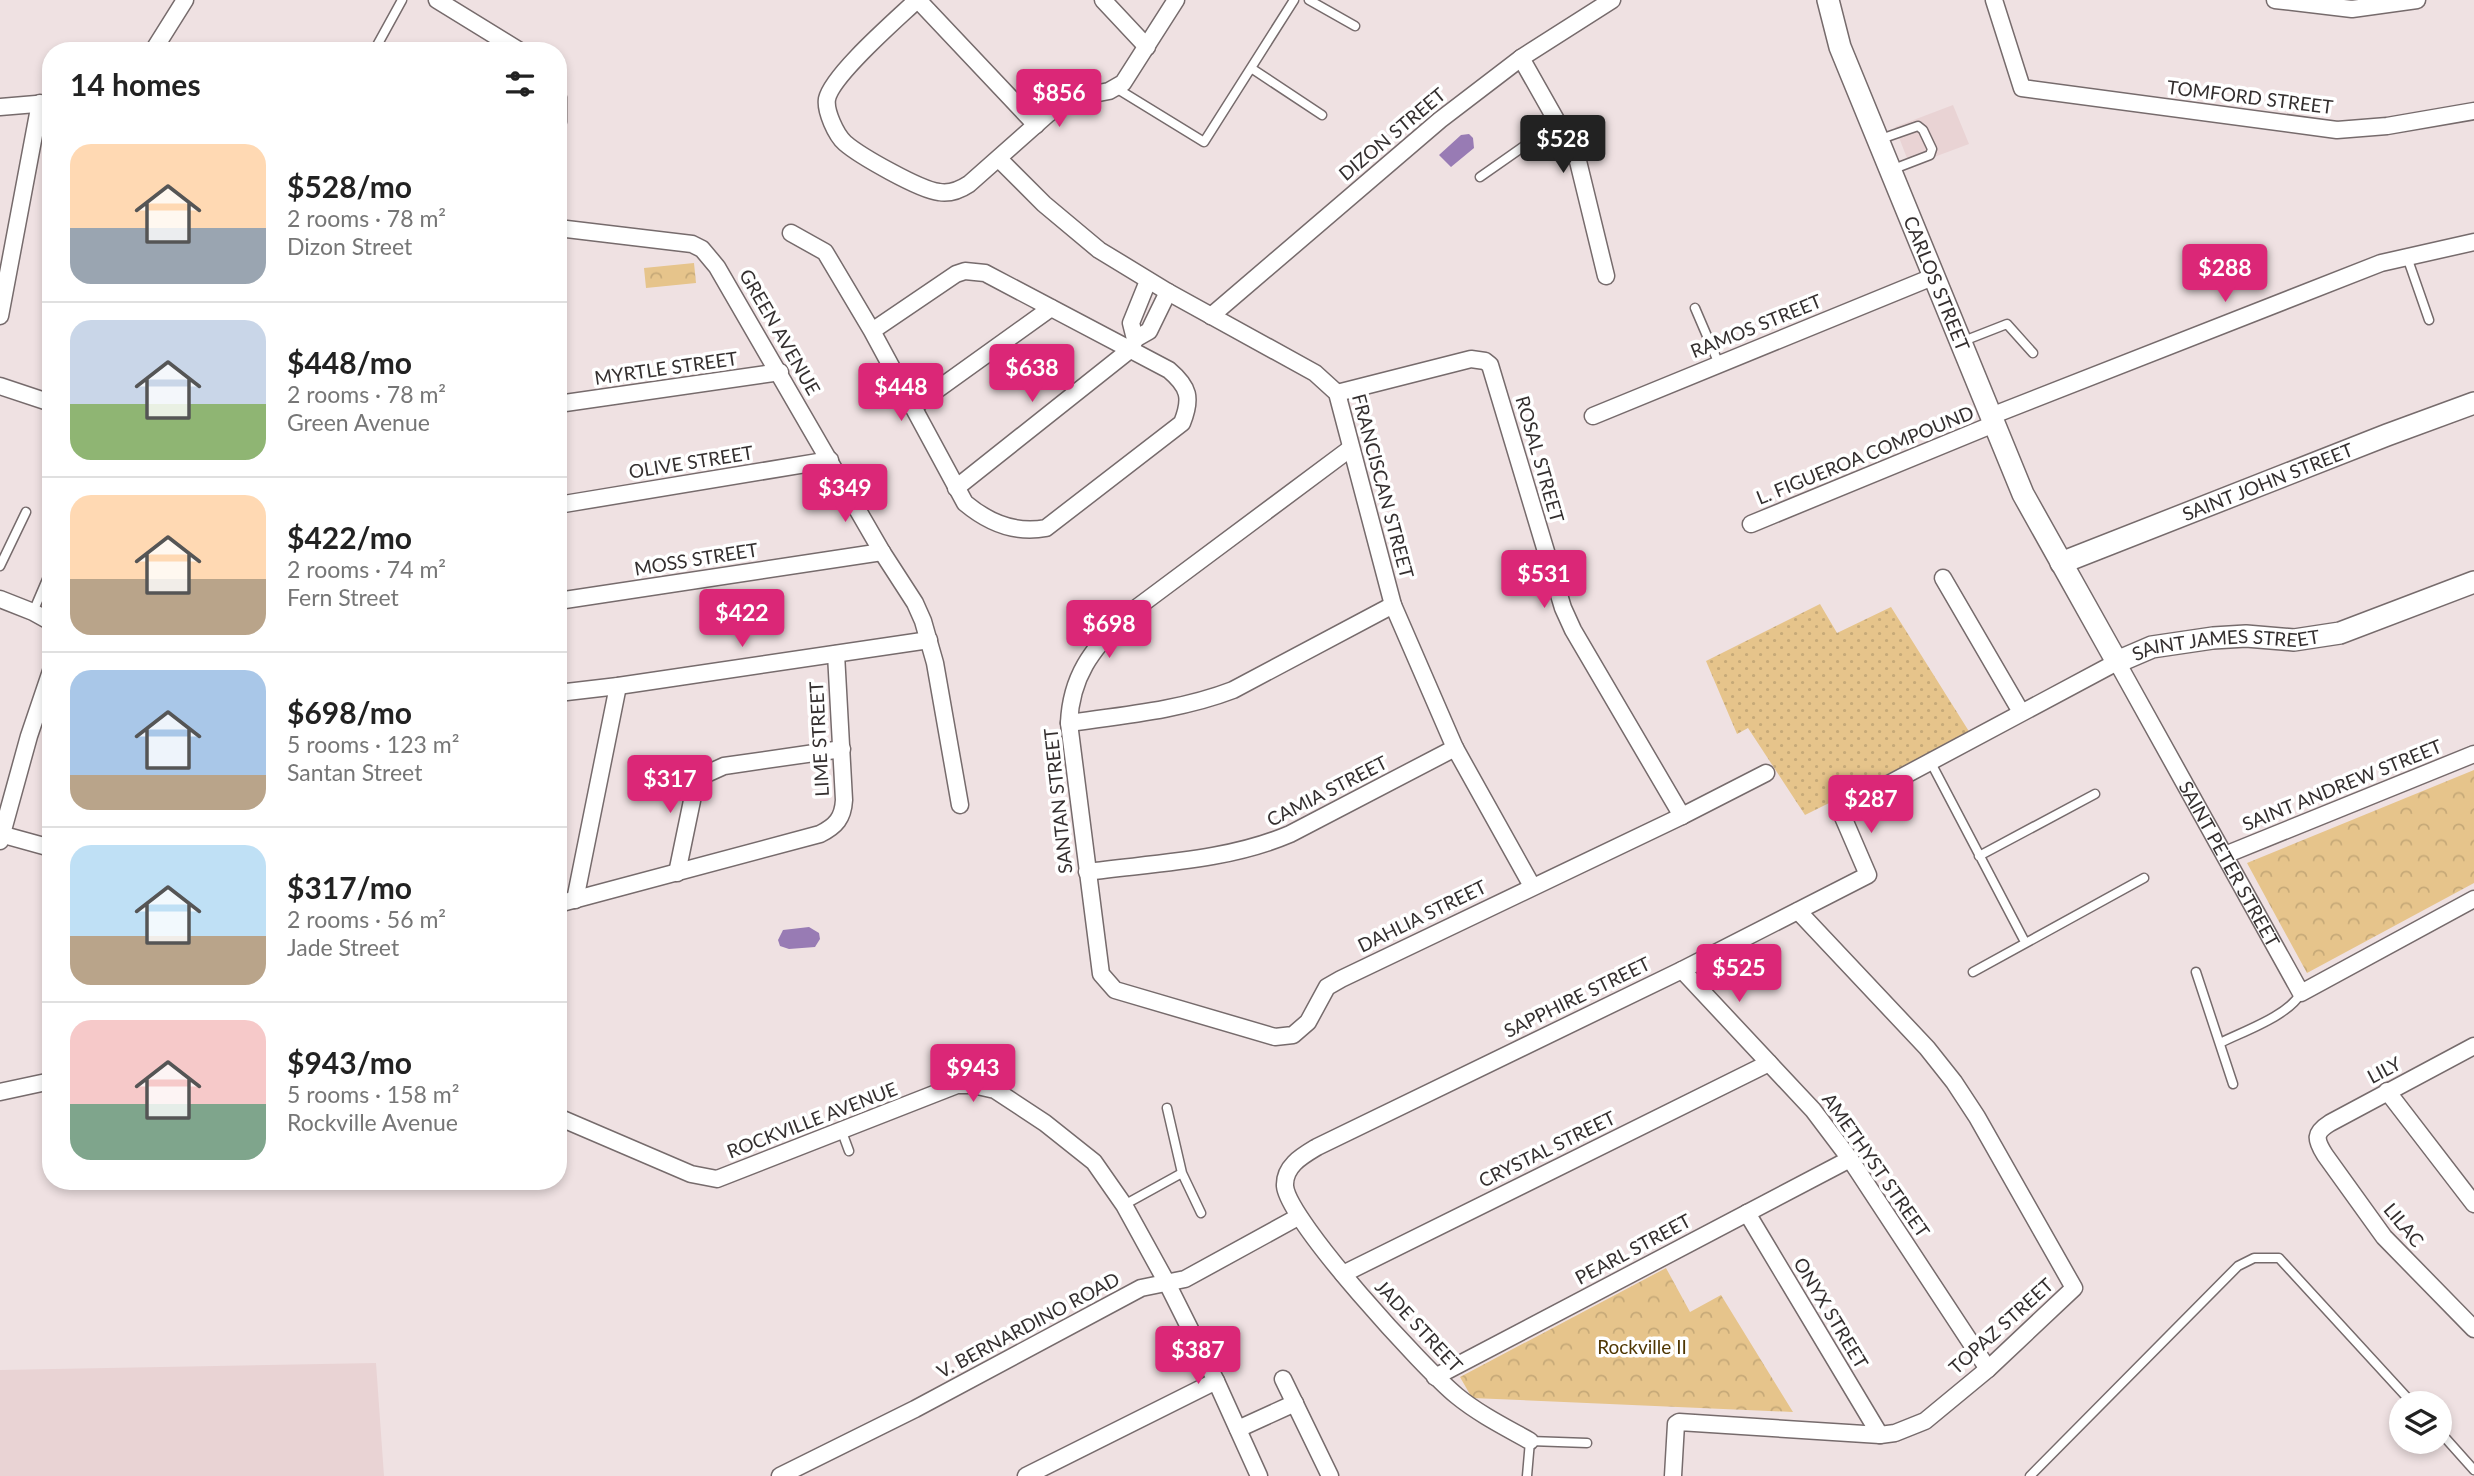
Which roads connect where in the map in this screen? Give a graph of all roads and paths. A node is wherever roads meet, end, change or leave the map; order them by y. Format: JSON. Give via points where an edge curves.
{"nodes":[{"id":1,"x":185,"y":0,"type":"edge"},
{"id":2,"x":402,"y":0,"type":"edge"},
{"id":3,"x":437,"y":0,"type":"edge"},
{"id":4,"x":917,"y":0,"type":"edge"},
{"id":5,"x":1103,"y":0,"type":"edge"},
{"id":6,"x":1176,"y":0,"type":"edge"},
{"id":7,"x":1294,"y":0,"type":"edge"},
{"id":8,"x":1309,"y":0,"type":"edge"},
{"id":9,"x":1612,"y":0,"type":"edge"},
{"id":10,"x":1828,"y":0,"type":"edge"},
{"id":11,"x":1994,"y":0,"type":"edge"},
{"id":12,"x":2275,"y":0,"type":"edge"},
{"id":13,"x":2417,"y":0,"type":"edge"},
{"id":14,"x":1355,"y":26,"type":"dead end"},
{"id":15,"x":159,"y":42,"type":"edge"},
{"id":16,"x":379,"y":42,"type":"edge"},
{"id":17,"x":505,"y":42,"type":"edge"},
{"id":18,"x":1147,"y":47,"type":"junction"},
{"id":19,"x":1521,"y":58,"type":"junction"},
{"id":20,"x":1251,"y":68,"type":"junction"},
{"id":21,"x":1116,"y":88,"type":"junction"},
{"id":22,"x":42,"y":103,"type":"edge"},
{"id":23,"x":0,"y":107,"type":"edge"},
{"id":24,"x":2474,"y":111,"type":"edge"},
{"id":25,"x":1322,"y":114,"type":"dead end"},
{"id":26,"x":42,"y":122,"type":"edge"},
{"id":27,"x":1557,"y":123,"type":"junction"},
{"id":28,"x":1036,"y":125,"type":"junction"},
{"id":29,"x":1878,"y":140,"type":"junction"},
{"id":30,"x":999,"y":159,"type":"junction"},
{"id":31,"x":1891,"y":170,"type":"junction"},
{"id":32,"x":1480,"y":177,"type":"dead end"},
{"id":33,"x":567,"y":229,"type":"edge"},
{"id":34,"x":791,"y":233,"type":"dead end"},
{"id":35,"x":2474,"y":242,"type":"edge"},
{"id":36,"x":2406,"y":256,"type":"junction"},
{"id":37,"x":1606,"y":276,"type":"dead end"},
{"id":38,"x":1935,"y":276,"type":"junction"},
{"id":39,"x":1149,"y":281,"type":"junction"},
{"id":40,"x":1168,"y":292,"type":"junction"},
{"id":41,"x":1051,"y":308,"type":"junction"},
{"id":42,"x":1695,"y":308,"type":"dead end"},
{"id":43,"x":0,"y":316,"type":"edge"},
{"id":44,"x":1211,"y":316,"type":"junction"},
{"id":45,"x":2428,"y":320,"type":"dead end"},
{"id":46,"x":872,"y":331,"type":"junction"},
{"id":47,"x":1961,"y":342,"type":"junction"},
{"id":48,"x":1133,"y":344,"type":"junction"},
{"id":49,"x":2033,"y":353,"type":"dead end"},
{"id":50,"x":1719,"y":364,"type":"junction"},
{"id":51,"x":780,"y":372,"type":"junction"},
{"id":52,"x":0,"y":386,"type":"edge"},
{"id":53,"x":1337,"y":393,"type":"junction"},
{"id":54,"x":42,"y":400,"type":"edge"},
{"id":55,"x":567,"y":403,"type":"edge"},
{"id":56,"x":2474,"y":403,"type":"edge"},
{"id":57,"x":913,"y":407,"type":"junction"},
{"id":58,"x":1593,"y":416,"type":"dead end"},
{"id":59,"x":1992,"y":420,"type":"junction"},
{"id":60,"x":1351,"y":448,"type":"junction"},
{"id":61,"x":830,"y":460,"type":"junction"},
{"id":62,"x":956,"y":488,"type":"junction"},
{"id":63,"x":567,"y":504,"type":"edge"},
{"id":64,"x":26,"y":512,"type":"dead end"},
{"id":65,"x":1751,"y":524,"type":"dead end"},
{"id":66,"x":882,"y":552,"type":"junction"},
{"id":67,"x":2061,"y":563,"type":"junction"},
{"id":68,"x":0,"y":566,"type":"edge"},
{"id":69,"x":1943,"y":578,"type":"dead end"},
{"id":70,"x":2474,"y":582,"type":"edge"},
{"id":71,"x":42,"y":591,"type":"edge"},
{"id":72,"x":0,"y":599,"type":"edge"},
{"id":73,"x":567,"y":600,"type":"edge"},
{"id":74,"x":1393,"y":605,"type":"junction"},
{"id":75,"x":33,"y":612,"type":"junction"},
{"id":76,"x":42,"y":617,"type":"edge"},
{"id":77,"x":929,"y":639,"type":"junction"},
{"id":78,"x":836,"y":654,"type":"junction"},
{"id":79,"x":2117,"y":662,"type":"junction"},
{"id":80,"x":618,"y":686,"type":"junction"},
{"id":81,"x":567,"y":692,"type":"edge"},
{"id":82,"x":42,"y":698,"type":"edge"},
{"id":83,"x":2021,"y":712,"type":"junction"},
{"id":84,"x":1069,"y":723,"type":"junction"},
{"id":85,"x":1455,"y":748,"type":"junction"},
{"id":86,"x":842,"y":749,"type":"junction"},
{"id":87,"x":2474,"y":754,"type":"edge"},
{"id":88,"x":1930,"y":761,"type":"junction"},
{"id":89,"x":1766,"y":773,"type":"dead end"},
{"id":90,"x":2095,"y":794,"type":"dead end"},
{"id":91,"x":960,"y":805,"type":"dead end"},
{"id":92,"x":1840,"y":810,"type":"joint"},
{"id":93,"x":1682,"y":816,"type":"junction"},
{"id":94,"x":1,"y":836,"type":"edge"},
{"id":95,"x":42,"y":846,"type":"edge"},
{"id":96,"x":2225,"y":855,"type":"junction"},
{"id":97,"x":1979,"y":856,"type":"junction"},
{"id":98,"x":1087,"y":872,"type":"junction"},
{"id":99,"x":677,"y":873,"type":"junction"},
{"id":100,"x":2144,"y":878,"type":"dead end"},
{"id":101,"x":1532,"y":886,"type":"junction"},
{"id":102,"x":2474,"y":899,"type":"edge"},
{"id":103,"x":575,"y":900,"type":"junction"},
{"id":104,"x":567,"y":902,"type":"edge"},
{"id":105,"x":1798,"y":911,"type":"junction"},
{"id":106,"x":2025,"y":942,"type":"junction"},
{"id":107,"x":1682,"y":970,"type":"junction"},
{"id":108,"x":1973,"y":972,"type":"dead end"},
{"id":109,"x":2196,"y":972,"type":"dead end"},
{"id":110,"x":1107,"y":983,"type":"joint"},
{"id":111,"x":2301,"y":993,"type":"junction"},
{"id":112,"x":2220,"y":1044,"type":"junction"},
{"id":113,"x":2468,"y":1049,"type":"edge"},
{"id":114,"x":1769,"y":1063,"type":"junction"},
{"id":115,"x":2474,"y":1066,"type":"edge"},
{"id":116,"x":42,"y":1084,"type":"edge"},
{"id":117,"x":2233,"y":1084,"type":"dead end"},
{"id":118,"x":2387,"y":1091,"type":"junction"},
{"id":119,"x":0,"y":1093,"type":"edge"},
{"id":120,"x":1167,"y":1108,"type":"dead end"},
{"id":121,"x":567,"y":1120,"type":"edge"},
{"id":122,"x":842,"y":1132,"type":"junction"},
{"id":123,"x":2317,"y":1136,"type":"joint"},
{"id":124,"x":849,"y":1151,"type":"dead end"},
{"id":125,"x":1850,"y":1159,"type":"junction"},
{"id":126,"x":1182,"y":1173,"type":"junction"},
{"id":127,"x":2474,"y":1204,"type":"edge"},
{"id":128,"x":1124,"y":1205,"type":"junction"},
{"id":129,"x":1201,"y":1213,"type":"dead end"},
{"id":130,"x":1747,"y":1213,"type":"junction"},
{"id":131,"x":1298,"y":1217,"type":"junction"},
{"id":132,"x":1343,"y":1274,"type":"junction"},
{"id":133,"x":1167,"y":1283,"type":"junction"},
{"id":134,"x":2474,"y":1329,"type":"edge"},
{"id":135,"x":1989,"y":1369,"type":"junction"},
{"id":136,"x":1435,"y":1377,"type":"junction"},
{"id":137,"x":1283,"y":1379,"type":"dead end"},
{"id":138,"x":1216,"y":1381,"type":"junction"},
{"id":139,"x":2401,"y":1391,"type":"edge"},
{"id":140,"x":1295,"y":1403,"type":"junction"},
{"id":141,"x":1238,"y":1429,"type":"junction"},
{"id":142,"x":1880,"y":1436,"type":"junction"},
{"id":143,"x":1530,"y":1441,"type":"junction"},
{"id":144,"x":1587,"y":1443,"type":"dead end"},
{"id":145,"x":2452,"y":1445,"type":"edge"},
{"id":146,"x":2474,"y":1470,"type":"edge"},
{"id":147,"x":780,"y":1476,"type":"edge"},
{"id":148,"x":1026,"y":1476,"type":"edge"},
{"id":149,"x":1259,"y":1476,"type":"edge"},
{"id":150,"x":1329,"y":1476,"type":"edge"},
{"id":151,"x":1527,"y":1476,"type":"edge"},
{"id":152,"x":1673,"y":1476,"type":"edge"},
{"id":153,"x":2030,"y":1476,"type":"edge"}],
"edges":[{"from":1,"to":15,"type":"street"},
{"from":2,"to":16,"type":"lane"},
{"from":3,"to":17,"type":"street"},
{"from":4,"to":28,"type":"street"},
{"from":4,"to":30,"type":"street","via":[[840,75],[827,99],[830,116],[843,141],[936,191],[964,188]]},
{"from":5,"to":18,"type":"street"},
{"from":6,"to":18,"type":"street"},
{"from":7,"to":20,"type":"lane"},
{"from":8,"to":14,"type":"lane"},
{"from":9,"to":19,"type":"street","name":"DIZON STREET"},
{"from":10,"to":29,"type":"street","name":"CARLOS STREET","via":[[1840,47]]},
{"from":11,"to":24,"type":"street","name":"TOMFORD STREET","via":[[2022,88],[2337,130]]},
{"from":12,"to":13,"type":"street","via":[[2352,9]]},
{"from":18,"to":21,"type":"street"},
{"from":19,"to":27,"type":"street"},
{"from":19,"to":44,"type":"street","name":"DIZON STREET","via":[[1440,120]]},
{"from":20,"to":21,"type":"lane","via":[[1204,142]]},
{"from":20,"to":25,"type":"lane"},
{"from":21,"to":28,"type":"street","via":[[1068,99]]},
{"from":22,"to":23,"type":"street"},
{"from":26,"to":43,"type":"street"},
{"from":27,"to":32,"type":"lane"},
{"from":27,"to":37,"type":"street","via":[[1577,157]]},
{"from":28,"to":30,"type":"street"},
{"from":29,"to":31,"type":"street","name":"CARLOS STREET"},
{"from":29,"to":31,"type":"lane","via":[[1918,126],[1932,149],[1930,155]]},
{"from":30,"to":39,"type":"street","name":"FRANCISCAN STREET","via":[[1070,227]]},
{"from":31,"to":38,"type":"street","name":"CARLOS STREET"},
{"from":33,"to":51,"type":"street","name":"GREEN AVENUE","via":[[679,242],[702,249]]},
{"from":34,"to":46,"type":"street","via":[[825,252]]},
{"from":35,"to":36,"type":"street","name":"L. FIGUEROA COMPOUND"},
{"from":36,"to":45,"type":"lane"},
{"from":36,"to":59,"type":"street","name":"L. FIGUEROA COMPOUND"},
{"from":38,"to":47,"type":"street","name":"CARLOS STREET"},
{"from":38,"to":50,"type":"street","name":"RAMOS STREET"},
{"from":39,"to":40,"type":"street","name":"FRANCISCAN STREET"},
{"from":39,"to":48,"type":"street","via":[[1131,323]]},
{"from":40,"to":44,"type":"street","name":"FRANCISCAN STREET"},
{"from":40,"to":48,"type":"street","via":[[1149,331]]},
{"from":41,"to":46,"type":"street","via":[[985,273],[965,271]]},
{"from":41,"to":48,"type":"street"},
{"from":41,"to":57,"type":"street"},
{"from":42,"to":50,"type":"lane"},
{"from":44,"to":53,"type":"street","name":"FRANCISCAN STREET","via":[[1315,373]]},
{"from":46,"to":57,"type":"street"},
{"from":47,"to":49,"type":"lane","via":[[2007,324]]},
{"from":47,"to":59,"type":"street","name":"CARLOS STREET"},
{"from":48,"to":62,"type":"street"},
{"from":48,"to":62,"type":"street","via":[[1183,382],[1188,396],[1182,423],[1046,528],[1030,531],[1003,526],[972,509]]},
{"from":50,"to":58,"type":"street","name":"RAMOS STREET"},
{"from":51,"to":55,"type":"street","name":"MYRTLE STREET"},
{"from":51,"to":61,"type":"street","name":"GREEN AVENUE"},
{"from":52,"to":54,"type":"street"},
{"from":53,"to":60,"type":"street","name":"FRANCISCAN STREET"},
{"from":53,"to":93,"type":"street","name":"ROSAL STREET","via":[[1471,359],[1490,365],[1563,608]]},
{"from":56,"to":67,"type":"street","name":"SAINT JOHN STREET"},
{"from":57,"to":62,"type":"street"},
{"from":59,"to":65,"type":"street","name":"L. FIGUEROA COMPOUND"},
{"from":59,"to":67,"type":"street","name":"CARLOS STREET","via":[[2023,494]]},
{"from":60,"to":74,"type":"street","name":"FRANCISCAN STREET"},
{"from":60,"to":84,"type":"street","name":"SANTAN STREET","via":[[1123,618],[1095,647],[1080,674],[1070,699]]},
{"from":61,"to":63,"type":"street","name":"OLIVE STREET"},
{"from":61,"to":66,"type":"street","name":"GREEN AVENUE"},
{"from":64,"to":68,"type":"lane"},
{"from":66,"to":73,"type":"street","name":"MOSS STREET"},
{"from":66,"to":77,"type":"street","name":"GREEN AVENUE","via":[[915,603]]},
{"from":67,"to":79,"type":"street","name":"SAINT PETER STREET"},
{"from":69,"to":83,"type":"street"},
{"from":70,"to":79,"type":"street","name":"SAINT JAMES STREET","via":[[2328,636],[2202,639],[2152,648]]},
{"from":71,"to":75,"type":"lane"},
{"from":72,"to":75,"type":"street"},
{"from":74,"to":84,"type":"street","via":[[1212,698],[1188,706]]},
{"from":74,"to":85,"type":"street","name":"FRANCISCAN STREET"},
{"from":75,"to":76,"type":"street"},
{"from":77,"to":78,"type":"street"},
{"from":77,"to":91,"type":"street","name":"GREEN AVENUE"},
{"from":78,"to":80,"type":"street"},
{"from":78,"to":86,"type":"street","name":"LIME STREET"},
{"from":79,"to":83,"type":"street","name":"SAINT JAMES STREET"},
{"from":79,"to":96,"type":"street","name":"SAINT PETER STREET"},
{"from":80,"to":81,"type":"street"},
{"from":80,"to":103,"type":"street"},
{"from":82,"to":94,"type":"street"},
{"from":83,"to":88,"type":"street","name":"SAINT JAMES STREET"},
{"from":84,"to":98,"type":"street","name":"SANTAN STREET"},
{"from":85,"to":98,"type":"street","name":"CAMIA STREET","via":[[1267,844],[1241,852]]},
{"from":85,"to":101,"type":"street","name":"FRANCISCAN STREET"},
{"from":86,"to":99,"type":"street","via":[[724,766],[704,775],[694,791]]},
{"from":86,"to":99,"type":"street","name":"LIME STREET","via":[[844,811],[832,828]]},
{"from":87,"to":96,"type":"street","name":"SAINT ANDREW STREET"},
{"from":88,"to":92,"type":"street","name":"SAINT JAMES STREET"},
{"from":88,"to":97,"type":"lane"},
{"from":89,"to":93,"type":"street","name":"DAHLIA STREET"},
{"from":90,"to":97,"type":"lane"},
{"from":92,"to":105,"type":"street","name":"SAPPHIRE STREET","via":[[1868,875]]},
{"from":93,"to":101,"type":"street","name":"DAHLIA STREET"},
{"from":94,"to":95,"type":"street"},
{"from":96,"to":111,"type":"street","name":"SAINT PETER STREET"},
{"from":97,"to":106,"type":"lane"},
{"from":98,"to":110,"type":"street","name":"SANTAN STREET","via":[[1101,974]]},
{"from":99,"to":103,"type":"street","name":"LIME STREET"},
{"from":100,"to":106,"type":"lane"},
{"from":101,"to":110,"type":"street","name":"DAHLIA STREET","via":[[1327,987],[1308,1022],[1293,1035],[1275,1037],[1115,990]]},
{"from":102,"to":111,"type":"street"},
{"from":103,"to":104,"type":"street","name":"LIME STREET"},
{"from":105,"to":107,"type":"street","name":"SAPPHIRE STREET"},
{"from":105,"to":135,"type":"street","name":"TOPAZ STREET","via":[[1954,1082],[2074,1288]]},
{"from":106,"to":108,"type":"lane"},
{"from":107,"to":114,"type":"street","name":"AMETHYST STREET"},
{"from":107,"to":131,"type":"street","name":"SAPPHIRE STREET","via":[[1298,1159],[1285,1184]]},
{"from":109,"to":112,"type":"lane"},
{"from":111,"to":112,"type":"lane","via":[[2282,1012]]},
{"from":112,"to":117,"type":"lane"},
{"from":113,"to":115,"type":"street"},
{"from":113,"to":118,"type":"street","name":"LILY"},
{"from":114,"to":125,"type":"street","name":"AMETHYST STREET"},
{"from":114,"to":132,"type":"street","name":"CRYSTAL STREET"},
{"from":116,"to":119,"type":"street"},
{"from":118,"to":123,"type":"street","name":"LILY","via":[[2330,1123]]},
{"from":118,"to":127,"type":"street"},
{"from":120,"to":126,"type":"lane"},
{"from":121,"to":122,"type":"street","name":"ROCKVILLE AVENUE","via":[[691,1174],[717,1179]]},
{"from":122,"to":124,"type":"lane"},
{"from":122,"to":128,"type":"street","name":"ROCKVILLE AVENUE","via":[[957,1085],[995,1090],[1094,1163]]},
{"from":123,"to":134,"type":"street","name":"LILAC","via":[[2325,1155],[2384,1237]]},
{"from":125,"to":130,"type":"street","name":"PEARL STREET"},
{"from":125,"to":135,"type":"street","name":"AMETHYST STREET"},
{"from":126,"to":128,"type":"lane"},
{"from":126,"to":129,"type":"lane"},
{"from":128,"to":133,"type":"street","name":"ROCKVILLE AVENUE"},
{"from":130,"to":136,"type":"street","name":"PEARL STREET"},
{"from":130,"to":142,"type":"street","name":"ONYX STREET"},
{"from":131,"to":132,"type":"street","name":"JADE STREET"},
{"from":131,"to":133,"type":"street","name":"V. BERNARDINO ROAD","via":[[1185,1279]]},
{"from":132,"to":136,"type":"street","name":"JADE STREET"},
{"from":133,"to":138,"type":"street","name":"ROCKVILLE AVENUE"},
{"from":133,"to":147,"type":"street","name":"V. BERNARDINO ROAD","via":[[1141,1288]]},
{"from":135,"to":142,"type":"street","name":"TOPAZ STREET","via":[[1925,1421]]},
{"from":136,"to":143,"type":"street","name":"JADE STREET","via":[[1472,1408]]},
{"from":137,"to":140,"type":"street"},
{"from":138,"to":141,"type":"street","name":"ROCKVILLE AVENUE"},
{"from":138,"to":148,"type":"street"},
{"from":139,"to":153,"type":"lane","via":[[2279,1258],[2254,1258],[2238,1266]]},
{"from":140,"to":141,"type":"street"},
{"from":140,"to":150,"type":"street"},
{"from":141,"to":149,"type":"street","name":"ROCKVILLE AVENUE"},
{"from":142,"to":152,"type":"street","name":"TOPAZ STREET","via":[[1679,1422]]},
{"from":143,"to":144,"type":"lane"},
{"from":143,"to":151,"type":"lane"},
{"from":145,"to":146,"type":"lane"}]}
